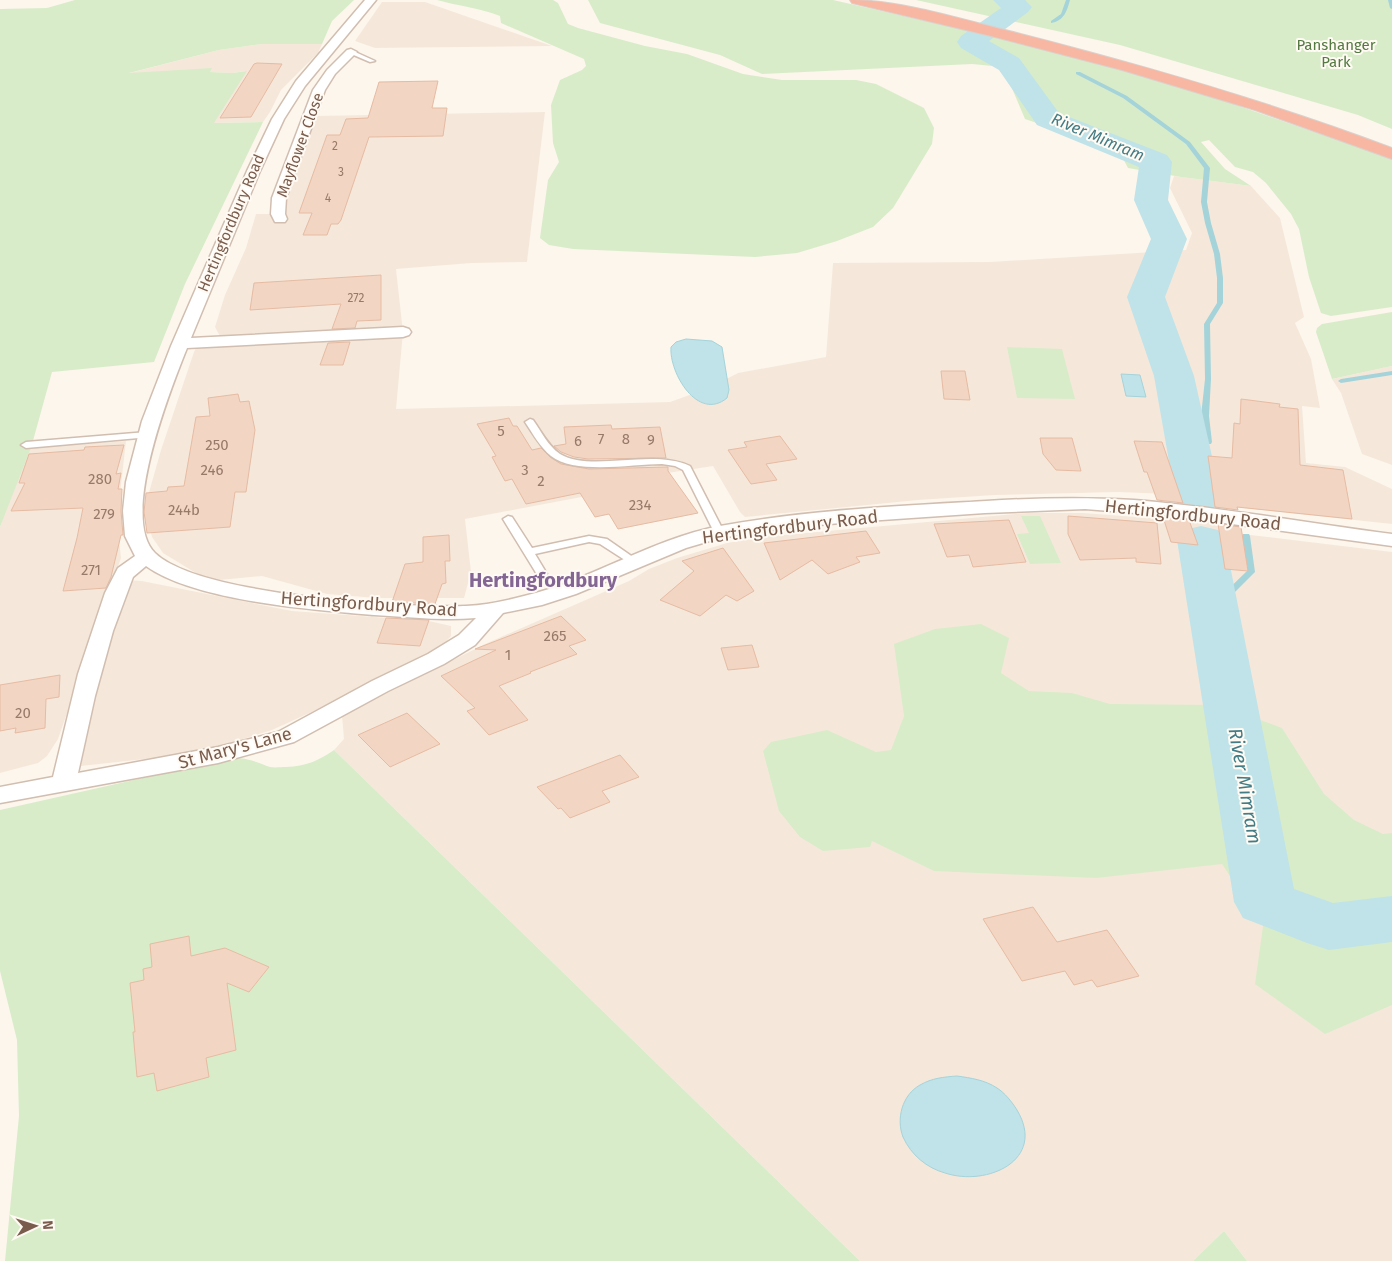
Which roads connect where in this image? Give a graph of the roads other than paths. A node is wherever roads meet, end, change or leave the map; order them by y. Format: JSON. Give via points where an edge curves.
{"nodes":[{"id":1,"x":371,"y":0,"type":"edge"},
{"id":2,"x":857,"y":0,"type":"edge"},
{"id":3,"x":897,"y":0,"type":"edge"},
{"id":4,"x":961,"y":19,"type":"junction"},
{"id":5,"x":1050,"y":40,"type":"junction"},
{"id":6,"x":330,"y":50,"type":"junction"},
{"id":7,"x":351,"y":52,"type":"junction"},
{"id":8,"x":372,"y":61,"type":"dead end"},
{"id":9,"x":1392,"y":140,"type":"edge"},
{"id":10,"x":1392,"y":154,"type":"edge"},
{"id":11,"x":280,"y":219,"type":"dead end"},
{"id":12,"x":403,"y":332,"type":"dead end"},
{"id":13,"x":181,"y":343,"type":"junction"},
{"id":14,"x":530,"y":422,"type":"dead end"},
{"id":15,"x":147,"y":435,"type":"junction"},
{"id":16,"x":26,"y":445,"type":"dead end"},
{"id":17,"x":508,"y":519,"type":"dead end"},
{"id":18,"x":719,"y":532,"type":"junction"},
{"id":19,"x":1392,"y":540,"type":"edge"},
{"id":20,"x":529,"y":552,"type":"junction"},
{"id":21,"x":146,"y":558,"type":"junction"},
{"id":22,"x":635,"y":562,"type":"junction"},
{"id":23,"x":542,"y":574,"type":"dead end"},
{"id":24,"x":496,"y":609,"type":"junction"},
{"id":25,"x":64,"y":784,"type":"junction"},
{"id":26,"x":0,"y":795,"type":"edge"}],
"edges":[{"from":1,"to":6,"type":"street","name":"Hertingfordbury Road"},
{"from":2,"to":4,"type":"highway"},
{"from":3,"to":4,"type":"highway"},
{"from":4,"to":5,"type":"highway"},
{"from":5,"to":9,"type":"highway","via":[[1196,74]]},
{"from":5,"to":10,"type":"highway","via":[[1203,87]]},
{"from":6,"to":7,"type":"street"},
{"from":6,"to":13,"type":"street","name":"Hertingfordbury Road","via":[[293,93],[271,132]]},
{"from":7,"to":8,"type":"lane"},
{"from":7,"to":11,"type":"street","name":"Mayflower Close","via":[[319,90],[279,198]]},
{"from":12,"to":13,"type":"street"},
{"from":13,"to":15,"type":"street","name":"Hertingfordbury Road","via":[[160,392]]},
{"from":14,"to":18,"type":"lane","via":[[550,450],[566,460],[683,465]]},
{"from":15,"to":16,"type":"lane"},
{"from":15,"to":21,"type":"street","name":"Hertingfordbury Road","via":[[136,472],[133,501],[137,544]]},
{"from":17,"to":20,"type":"lane"},
{"from":18,"to":19,"type":"street","name":"Hertingfordbury Road","via":[[872,516],[1101,504]]},
{"from":18,"to":22,"type":"street","name":"Hertingfordbury Road"},
{"from":20,"to":22,"type":"lane","via":[[589,539],[603,541]]},
{"from":20,"to":23,"type":"lane"},
{"from":21,"to":24,"type":"street","name":"Hertingfordbury Road","via":[[167,572],[197,582],[287,600],[427,612]]},
{"from":21,"to":25,"type":"street","via":[[129,567],[110,610],[77,719]]},
{"from":22,"to":24,"type":"street","name":"Hertingfordbury Road","via":[[566,591]]},
{"from":24,"to":25,"type":"street","name":"St Mary's Lane","via":[[467,640],[436,659],[286,737],[218,755]]},
{"from":25,"to":26,"type":"street","name":"St Mary's Lane"}]}
